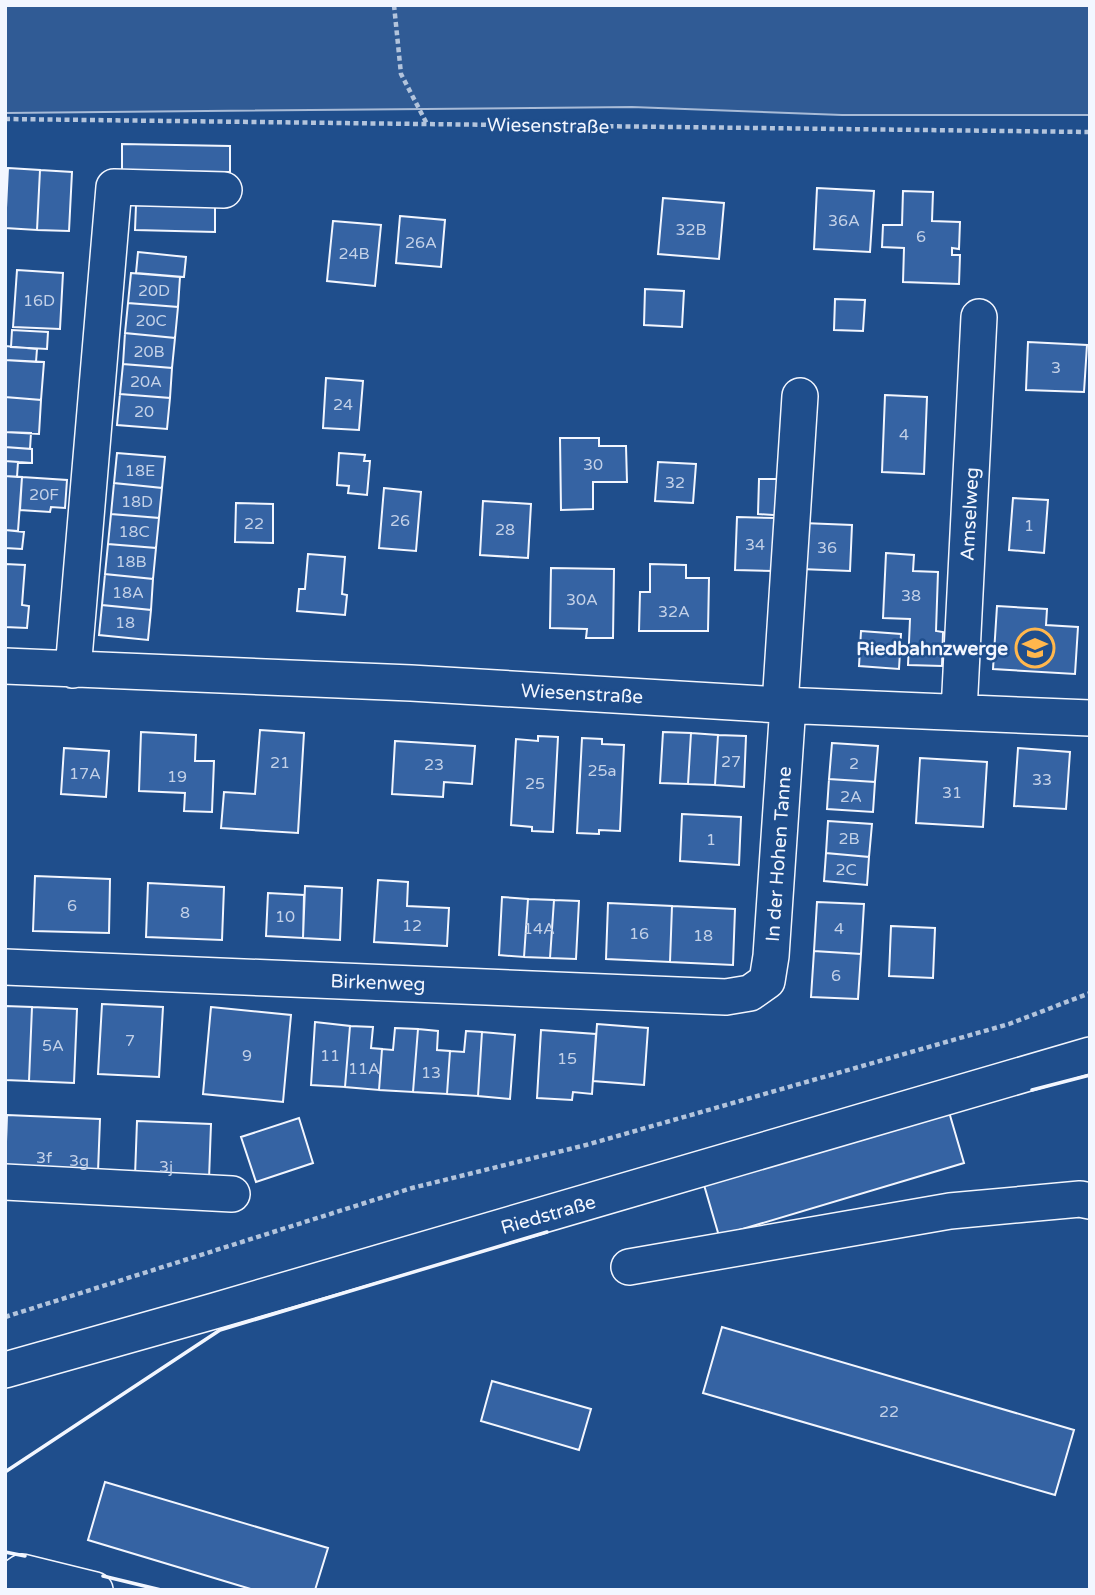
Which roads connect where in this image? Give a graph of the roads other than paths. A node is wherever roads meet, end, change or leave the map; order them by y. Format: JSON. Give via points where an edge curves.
{"nodes":[{"id":1,"x":224,"y":190,"type":"dead end"},
{"id":2,"x":979,"y":317,"type":"dead end"},
{"id":3,"x":800,"y":396,"type":"dead end"},
{"id":4,"x":5,"y":666,"type":"edge"},
{"id":5,"x":74,"y":670,"type":"junction"},
{"id":6,"x":784,"y":705,"type":"junction"},
{"id":7,"x":958,"y":712,"type":"junction"},
{"id":8,"x":1090,"y":718,"type":"edge"},
{"id":9,"x":5,"y":967,"type":"edge"},
{"id":10,"x":750,"y":993,"type":"joint"},
{"id":11,"x":1090,"y":1055,"type":"edge"},
{"id":12,"x":5,"y":1182,"type":"edge"},
{"id":13,"x":232,"y":1194,"type":"dead end"},
{"id":14,"x":1090,"y":1202,"type":"edge"},
{"id":15,"x":629,"y":1267,"type":"dead end"},
{"id":16,"x":5,"y":1370,"type":"edge"},
{"id":17,"x":5,"y":1584,"type":"edge"},
{"id":18,"x":95,"y":1590,"type":"edge"}],
"edges":[{"from":1,"to":5,"type":"street","via":[[114,187]]},
{"from":2,"to":7,"type":"street","name":"Amselweg"},
{"from":3,"to":6,"type":"street","name":"In der Hohen Tanne"},
{"from":4,"to":5,"type":"street","name":"Wiesenstraße"},
{"from":5,"to":6,"type":"street","name":"Wiesenstraße","via":[[411,683]]},
{"from":6,"to":7,"type":"street","name":"Wiesenstraße"},
{"from":6,"to":10,"type":"street","name":"In der Hohen Tanne","via":[[771,956],[767,981]]},
{"from":7,"to":8,"type":"street","name":"Wiesenstraße"},
{"from":9,"to":10,"type":"street","name":"Birkenweg","via":[[726,997]]},
{"from":11,"to":16,"type":"street","name":"Riedstraße"},
{"from":12,"to":13,"type":"street"},
{"from":14,"to":15,"type":"street","via":[[1080,1199],[950,1211]]},
{"from":17,"to":18,"type":"street","via":[[22,1572]]}]}
